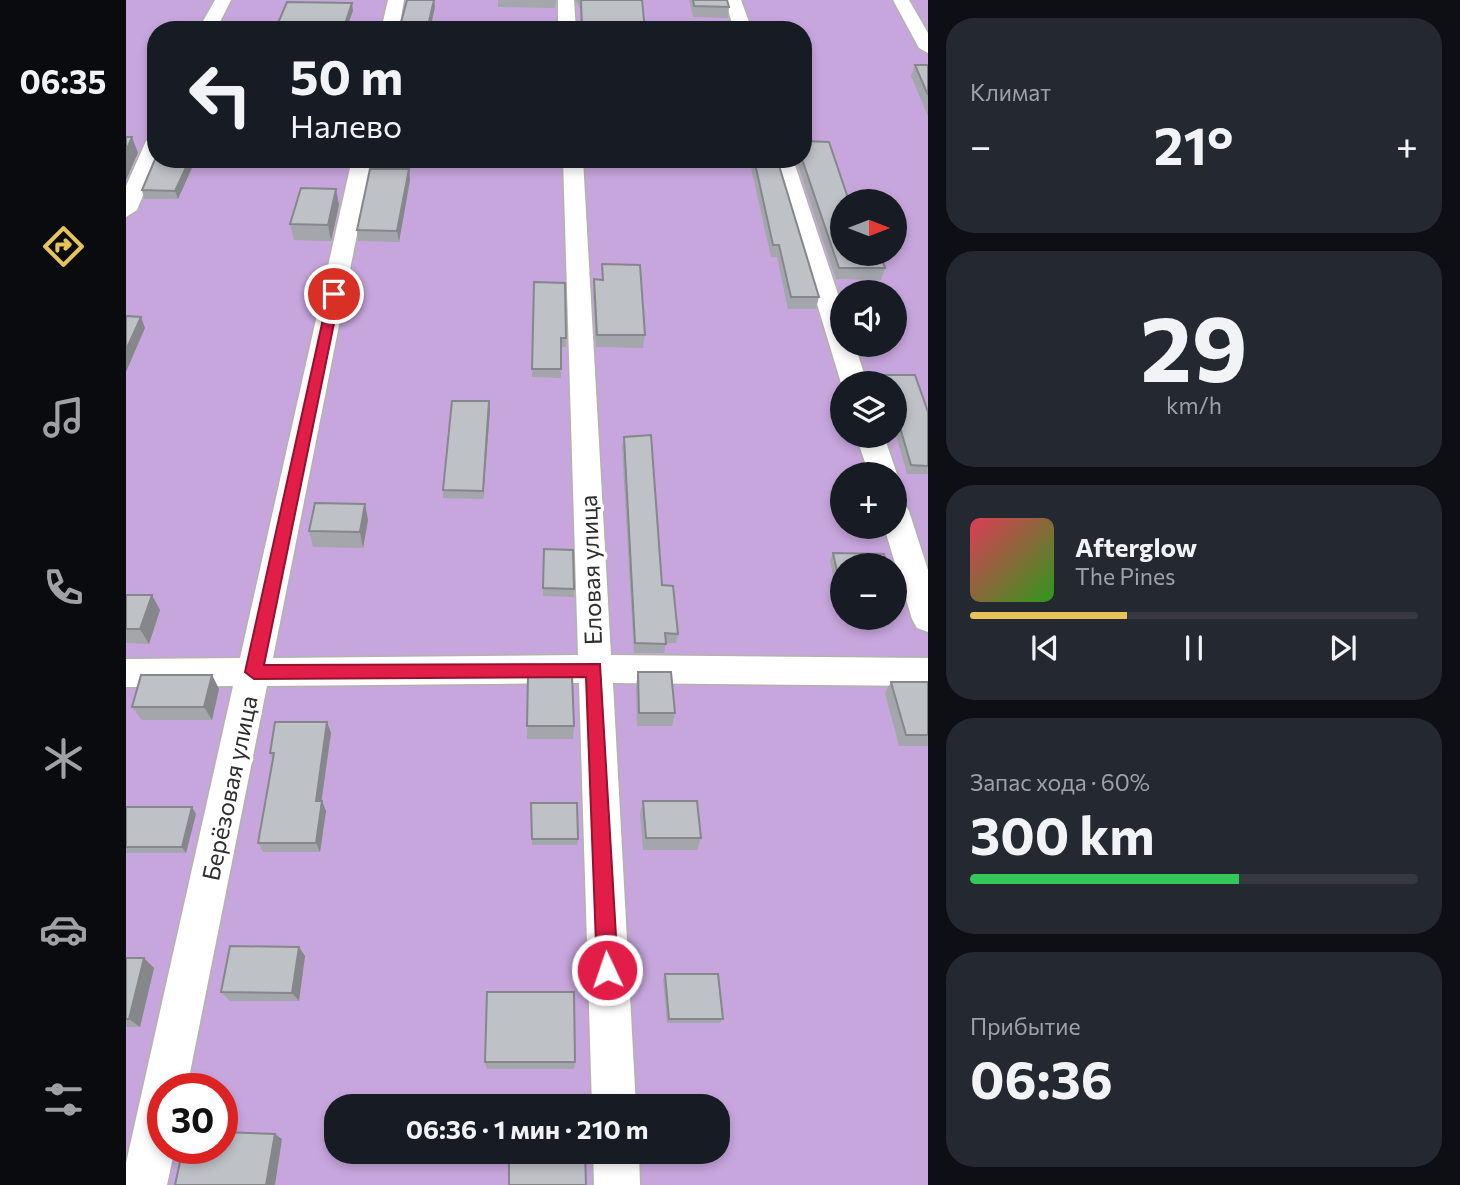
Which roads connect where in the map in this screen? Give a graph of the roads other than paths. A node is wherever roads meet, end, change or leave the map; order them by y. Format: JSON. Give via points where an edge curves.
{"nodes":[{"id":1,"x":223,"y":0,"type":"edge"},
{"id":2,"x":396,"y":0,"type":"edge"},
{"id":3,"x":566,"y":0,"type":"edge"},
{"id":4,"x":733,"y":0,"type":"edge"},
{"id":5,"x":901,"y":0,"type":"edge"},
{"id":6,"x":212,"y":21,"type":"edge"},
{"id":7,"x":392,"y":21,"type":"edge"},
{"id":8,"x":567,"y":21,"type":"edge"},
{"id":9,"x":740,"y":21,"type":"edge"},
{"id":10,"x":928,"y":48,"type":"edge"},
{"id":11,"x":147,"y":162,"type":"edge"},
{"id":12,"x":360,"y":168,"type":"edge"},
{"id":13,"x":573,"y":168,"type":"edge"},
{"id":14,"x":786,"y":168,"type":"edge"},
{"id":15,"x":126,"y":211,"type":"edge"},
{"id":16,"x":830,"y":307,"type":"edge"},
{"id":17,"x":903,"y":539,"type":"edge"},
{"id":18,"x":928,"y":619,"type":"edge"},
{"id":19,"x":594,"y":669,"type":"junction"},
{"id":20,"x":254,"y":672,"type":"junction"},
{"id":21,"x":928,"y":672,"type":"edge"},
{"id":22,"x":126,"y":673,"type":"edge"},
{"id":23,"x":168,"y":1073,"type":"edge"},
{"id":24,"x":613,"y":1094,"type":"edge"},
{"id":25,"x":149,"y":1164,"type":"edge"},
{"id":26,"x":616,"y":1164,"type":"edge"},
{"id":27,"x":145,"y":1185,"type":"edge"},
{"id":28,"x":617,"y":1185,"type":"edge"}],
"edges":[{"from":1,"to":6,"type":"street"},
{"from":2,"to":7,"type":"street"},
{"from":3,"to":8,"type":"street"},
{"from":4,"to":9,"type":"street"},
{"from":5,"to":10,"type":"street"},
{"from":11,"to":15,"type":"street"},
{"from":12,"to":20,"type":"street","name":"Берёзовая улица"},
{"from":13,"to":19,"type":"street","name":"Еловая улица"},
{"from":14,"to":16,"type":"street"},
{"from":17,"to":18,"type":"street"},
{"from":19,"to":20,"type":"street"},
{"from":19,"to":21,"type":"street"},
{"from":19,"to":24,"type":"street","name":"Еловая улица"},
{"from":20,"to":22,"type":"street"},
{"from":20,"to":23,"type":"street","name":"Берёзовая улица"},
{"from":25,"to":27,"type":"street"},
{"from":26,"to":28,"type":"street"}]}
